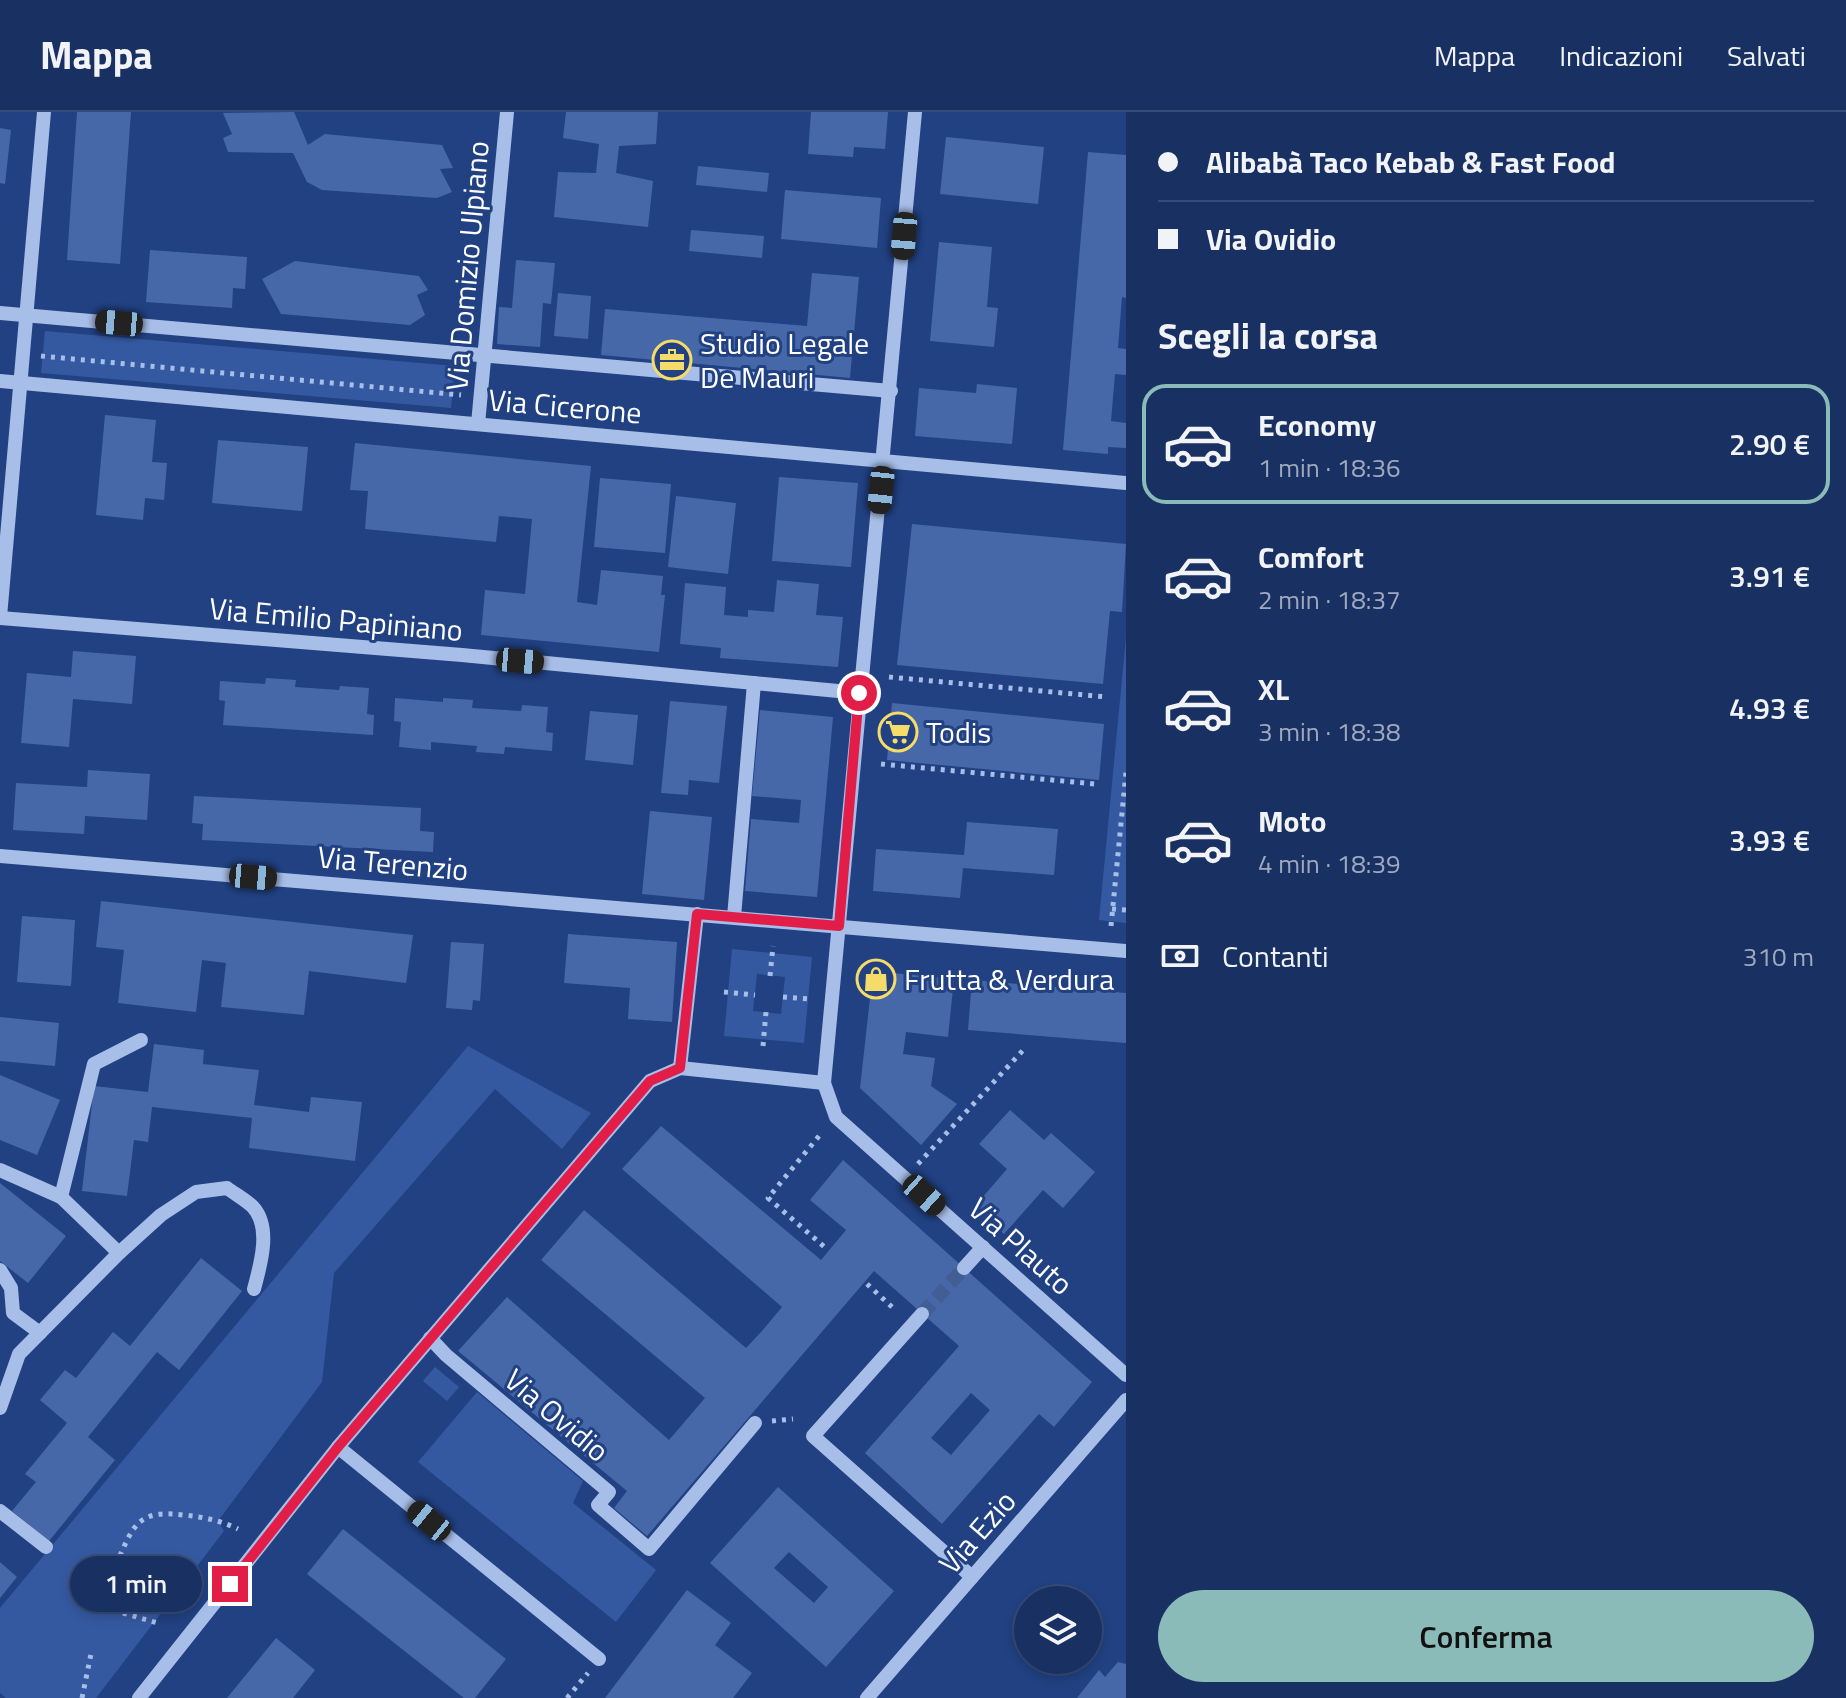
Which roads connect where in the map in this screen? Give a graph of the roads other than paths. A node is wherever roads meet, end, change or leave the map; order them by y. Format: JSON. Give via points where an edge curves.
{"nodes":[{"id":1,"x":44,"y":112,"type":"edge"},
{"id":2,"x":507,"y":112,"type":"edge"},
{"id":3,"x":915,"y":112,"type":"edge"},
{"id":4,"x":0,"y":313,"type":"edge"},
{"id":5,"x":27,"y":315,"type":"junction"},
{"id":6,"x":484,"y":355,"type":"junction"},
{"id":7,"x":0,"y":381,"type":"edge"},
{"id":8,"x":21,"y":383,"type":"junction"},
{"id":9,"x":891,"y":391,"type":"junction"},
{"id":10,"x":478,"y":424,"type":"junction"},
{"id":11,"x":884,"y":460,"type":"junction"},
{"id":12,"x":1126,"y":483,"type":"edge"},
{"id":13,"x":3,"y":552,"type":"edge"},
{"id":14,"x":0,"y":618,"type":"edge"},
{"id":15,"x":754,"y":683,"type":"junction"},
{"id":16,"x":859,"y":693,"type":"junction"},
{"id":17,"x":0,"y":856,"type":"edge"},
{"id":18,"x":697,"y":914,"type":"junction"},
{"id":19,"x":734,"y":917,"type":"junction"},
{"id":20,"x":839,"y":926,"type":"junction"},
{"id":21,"x":1126,"y":951,"type":"edge"},
{"id":22,"x":141,"y":1040,"type":"dead end"},
{"id":23,"x":680,"y":1068,"type":"junction"},
{"id":24,"x":824,"y":1083,"type":"junction"},
{"id":25,"x":0,"y":1170,"type":"edge"},
{"id":26,"x":61,"y":1197,"type":"junction"},
{"id":27,"x":983,"y":1247,"type":"junction"},
{"id":28,"x":119,"y":1253,"type":"junction"},
{"id":29,"x":964,"y":1268,"type":"tunnel mouth"},
{"id":30,"x":0,"y":1270,"type":"edge"},
{"id":31,"x":254,"y":1289,"type":"dead end"},
{"id":32,"x":922,"y":1314,"type":"tunnel mouth"},
{"id":33,"x":6,"y":1315,"type":"edge"},
{"id":34,"x":40,"y":1333,"type":"junction"},
{"id":35,"x":430,"y":1338,"type":"junction"},
{"id":36,"x":1126,"y":1375,"type":"edge"},
{"id":37,"x":1126,"y":1400,"type":"edge"},
{"id":38,"x":0,"y":1408,"type":"edge"},
{"id":39,"x":755,"y":1423,"type":"dead end"},
{"id":40,"x":338,"y":1447,"type":"junction"},
{"id":41,"x":0,"y":1511,"type":"edge"},
{"id":42,"x":46,"y":1547,"type":"dead end"},
{"id":43,"x":972,"y":1577,"type":"junction"},
{"id":44,"x":599,"y":1659,"type":"road end"},
{"id":45,"x":139,"y":1698,"type":"edge"},
{"id":46,"x":867,"y":1698,"type":"edge"}],
"edges":[{"from":1,"to":5,"type":"street"},
{"from":2,"to":6,"type":"street","name":"Via Domizio Ulpiano"},
{"from":3,"to":9,"type":"street"},
{"from":4,"to":5,"type":"street","name":"Via Cicerone"},
{"from":5,"to":6,"type":"street","name":"Via Cicerone"},
{"from":5,"to":8,"type":"street"},
{"from":6,"to":9,"type":"street","name":"Via Cicerone"},
{"from":6,"to":10,"type":"street","name":"Via Domizio Ulpiano"},
{"from":7,"to":8,"type":"street","name":"Via Cicerone"},
{"from":8,"to":10,"type":"street","name":"Via Cicerone"},
{"from":8,"to":13,"type":"street"},
{"from":9,"to":11,"type":"street"},
{"from":10,"to":11,"type":"street","name":"Via Cicerone"},
{"from":11,"to":12,"type":"street","name":"Via Cicerone"},
{"from":11,"to":16,"type":"street"},
{"from":13,"to":14,"type":"street"},
{"from":14,"to":15,"type":"street","name":"Via Emilio Papiniano"},
{"from":15,"to":16,"type":"street","name":"Via Emilio Papiniano"},
{"from":15,"to":19,"type":"street"},
{"from":16,"to":20,"type":"street"},
{"from":17,"to":18,"type":"street","name":"Via Terenzio"},
{"from":18,"to":19,"type":"street","name":"Via Terenzio"},
{"from":18,"to":23,"type":"street"},
{"from":19,"to":20,"type":"street","name":"Via Terenzio"},
{"from":20,"to":21,"type":"street","name":"Via Terenzio"},
{"from":20,"to":24,"type":"street"},
{"from":22,"to":26,"type":"street","via":[[94,1064]]},
{"from":23,"to":24,"type":"street"},
{"from":23,"to":35,"type":"street","via":[[650,1081]]},
{"from":24,"to":27,"type":"street","name":"Via Plauto","via":[[836,1117]]},
{"from":25,"to":26,"type":"street"},
{"from":26,"to":28,"type":"street"},
{"from":27,"to":29,"type":"street"},
{"from":27,"to":36,"type":"street","name":"Via Plauto"},
{"from":28,"to":31,"type":"street","via":[[196,1192],[227,1188],[255,1209],[263,1234]]},
{"from":28,"to":34,"type":"street"},
{"from":30,"to":33,"type":"street","via":[[11,1288]]},
{"from":32,"to":43,"type":"street","via":[[813,1436]]},
{"from":33,"to":34,"type":"street"},
{"from":34,"to":38,"type":"street","via":[[19,1354]]},
{"from":35,"to":39,"type":"street","name":"Via Ovidio","via":[[609,1492],[598,1505],[649,1549]]},
{"from":35,"to":40,"type":"street"},
{"from":37,"to":43,"type":"street","name":"Via Ezio"},
{"from":40,"to":44,"type":"street"},
{"from":40,"to":45,"type":"street"},
{"from":41,"to":42,"type":"street"},
{"from":43,"to":46,"type":"street","name":"Via Ezio"}]}
